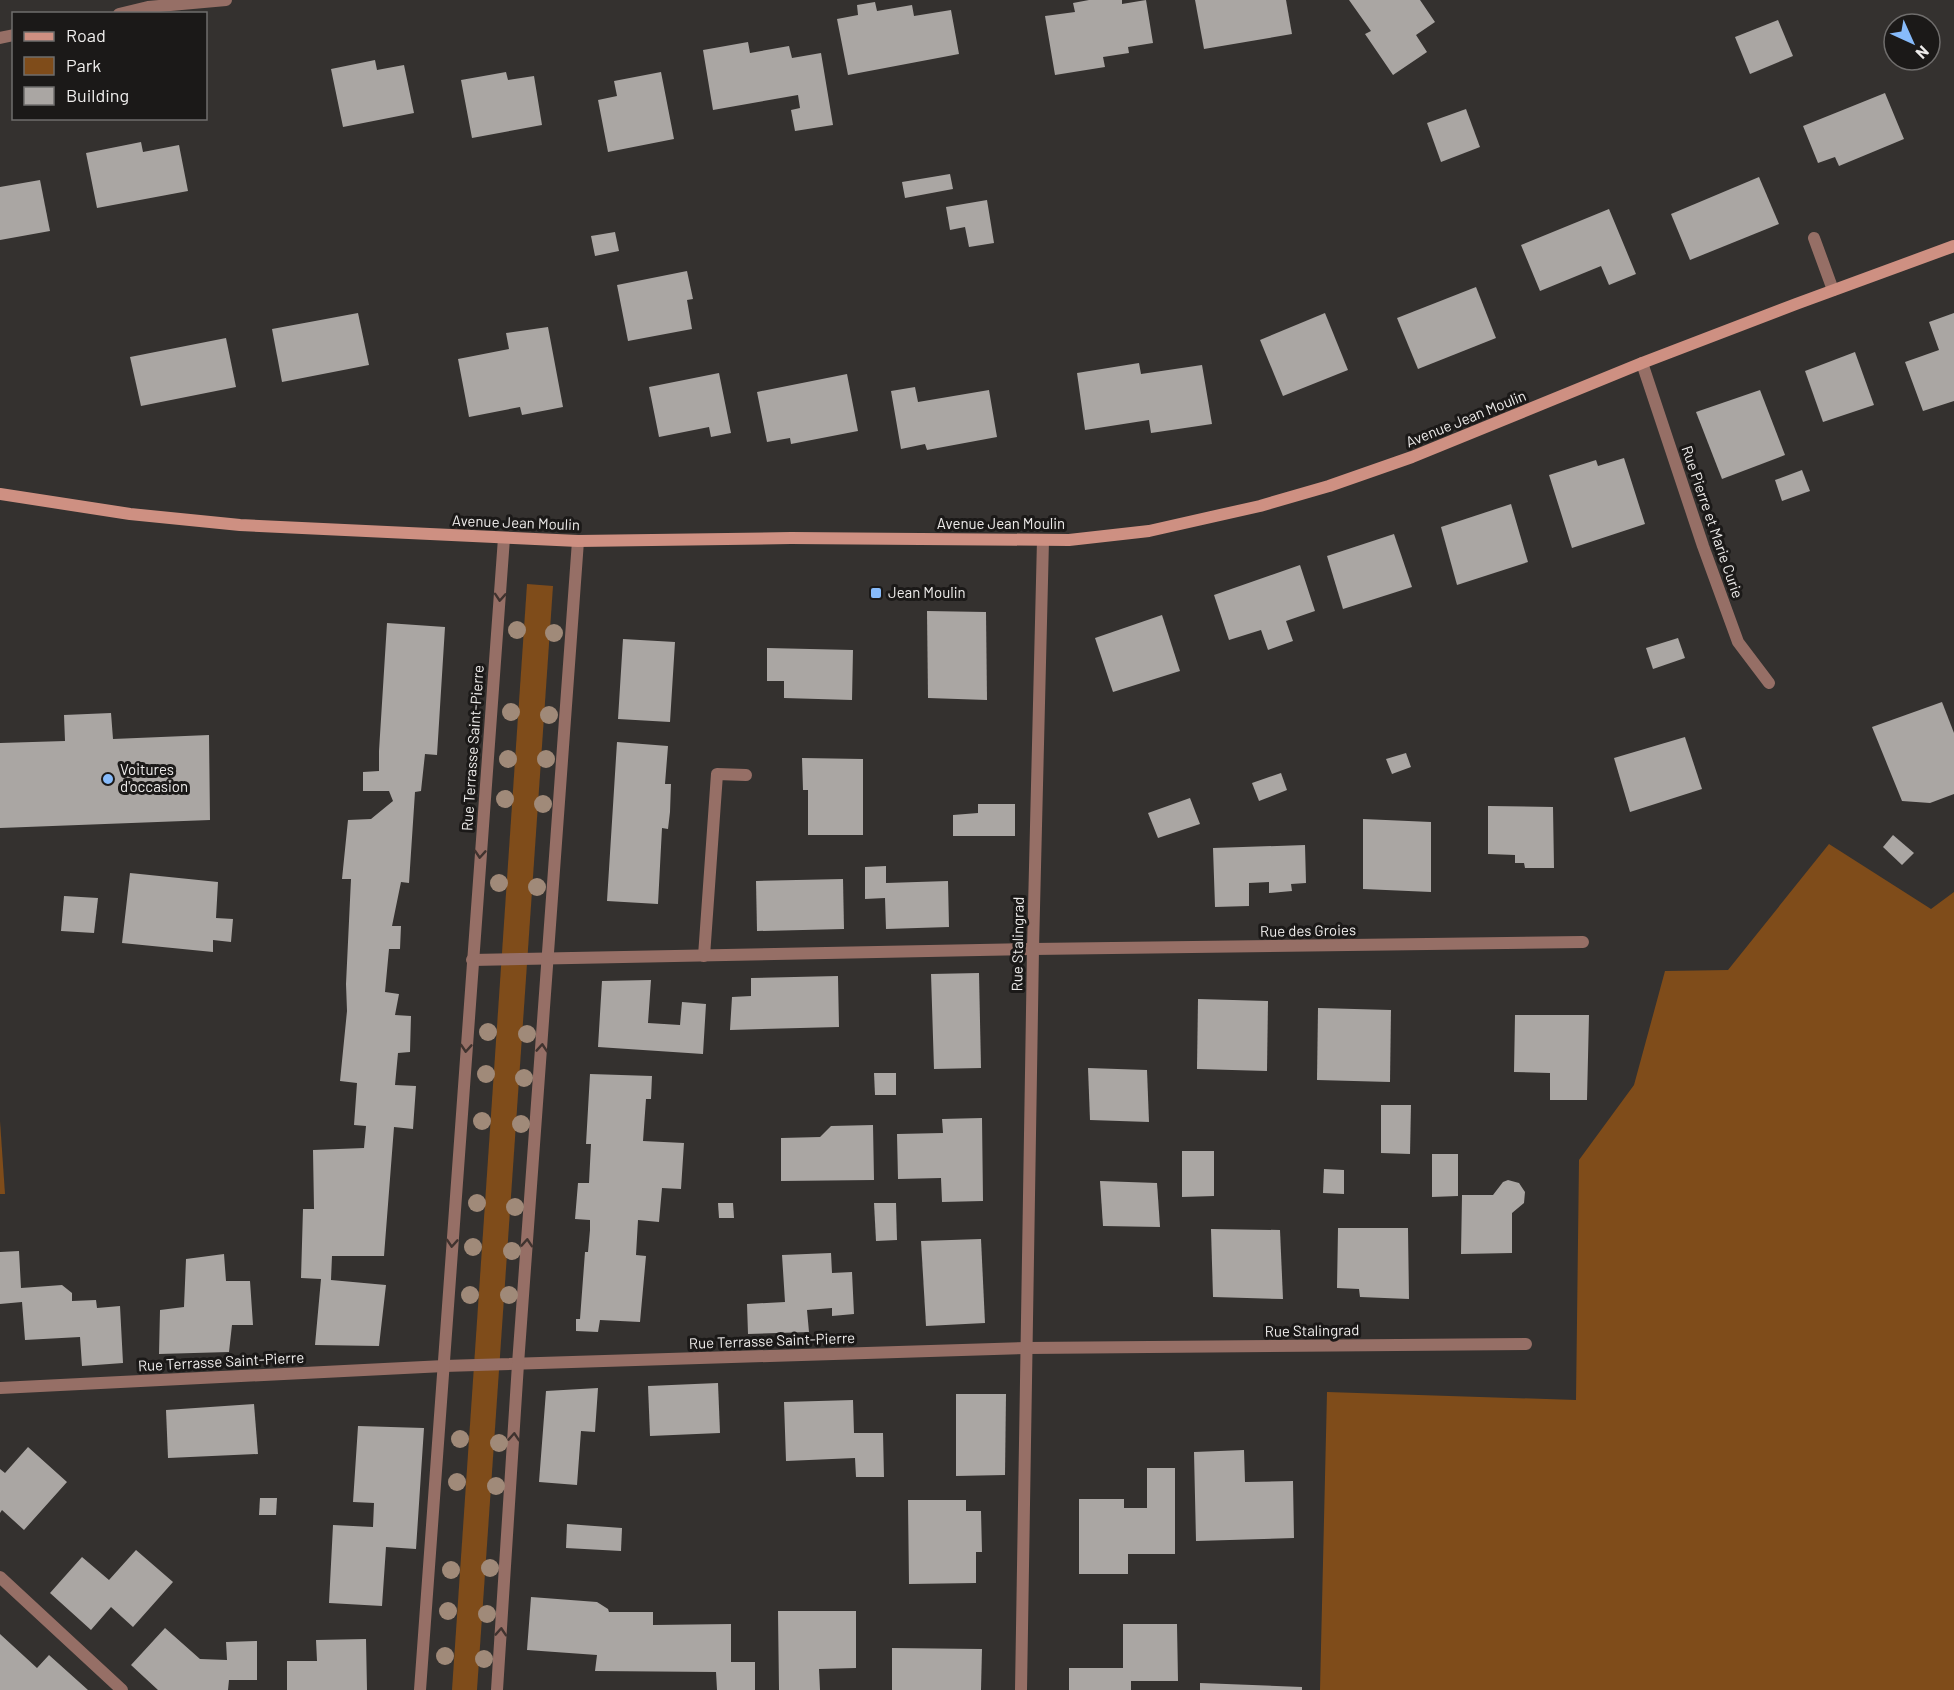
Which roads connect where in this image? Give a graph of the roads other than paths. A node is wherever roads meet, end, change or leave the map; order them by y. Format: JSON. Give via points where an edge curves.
{"nodes":[{"id":1,"x":226,"y":0,"type":"edge"},
{"id":2,"x":129,"y":12,"type":"edge"},
{"id":3,"x":1814,"y":238,"type":"dead end"},
{"id":4,"x":1954,"y":246,"type":"edge"},
{"id":5,"x":1833,"y":290,"type":"junction"},
{"id":6,"x":1642,"y":363,"type":"junction"},
{"id":7,"x":0,"y":494,"type":"edge"},
{"id":8,"x":504,"y":538,"type":"junction"},
{"id":9,"x":1043,"y":540,"type":"junction"},
{"id":10,"x":578,"y":541,"type":"junction"},
{"id":11,"x":1769,"y":683,"type":"dead end"},
{"id":12,"x":746,"y":775,"type":"dead end"},
{"id":13,"x":1583,"y":942,"type":"dead end"},
{"id":14,"x":1033,"y":950,"type":"junction"},
{"id":15,"x":704,"y":956,"type":"junction"},
{"id":16,"x":549,"y":959,"type":"junction"},
{"id":17,"x":472,"y":960,"type":"junction"},
{"id":18,"x":1526,"y":1344,"type":"dead end"},
{"id":19,"x":1027,"y":1348,"type":"junction"},
{"id":20,"x":518,"y":1364,"type":"junction"},
{"id":21,"x":444,"y":1366,"type":"junction"},
{"id":22,"x":0,"y":1388,"type":"edge"},
{"id":23,"x":0,"y":1577,"type":"edge"},
{"id":24,"x":122,"y":1690,"type":"edge"},
{"id":25,"x":420,"y":1690,"type":"edge"},
{"id":26,"x":497,"y":1690,"type":"edge"},
{"id":27,"x":1021,"y":1690,"type":"edge"}],
"edges":[{"from":1,"to":2,"type":"street"},
{"from":3,"to":5,"type":"street"},
{"from":4,"to":5,"type":"main road","name":"Avenue Jean Moulin"},
{"from":5,"to":6,"type":"main road","name":"Avenue Jean Moulin"},
{"from":6,"to":9,"type":"main road","name":"Avenue Jean Moulin","via":[[1423,453],[1306,492],[1149,531]]},
{"from":6,"to":11,"type":"street","name":"Rue Pierre et Marie Curie","via":[[1738,642]]},
{"from":7,"to":8,"type":"main road","name":"Avenue Jean Moulin","via":[[130,514],[240,525]]},
{"from":8,"to":10,"type":"main road","name":"Avenue Jean Moulin"},
{"from":8,"to":17,"type":"street","name":"Rue Terrasse Saint-Pierre","one_way":true},
{"from":9,"to":10,"type":"main road","name":"Avenue Jean Moulin"},
{"from":9,"to":14,"type":"street","name":"Rue Stalingrad"},
{"from":10,"to":16,"type":"street"},
{"from":12,"to":15,"type":"street","via":[[717,774]]},
{"from":13,"to":14,"type":"street","name":"Rue des Groies"},
{"from":14,"to":15,"type":"street"},
{"from":14,"to":19,"type":"street","name":"Rue Stalingrad"},
{"from":15,"to":16,"type":"street"},
{"from":16,"to":17,"type":"street"},
{"from":20,"to":16,"type":"street","one_way":true},
{"from":17,"to":21,"type":"street","name":"Rue Terrasse Saint-Pierre","one_way":true},
{"from":18,"to":19,"type":"street","name":"Rue Stalingrad"},
{"from":19,"to":20,"type":"street","name":"Rue Terrasse Saint-Pierre"},
{"from":19,"to":27,"type":"street","name":"Rue Stalingrad"},
{"from":20,"to":21,"type":"street","name":"Rue Terrasse Saint-Pierre"},
{"from":26,"to":20,"type":"street","one_way":true},
{"from":21,"to":22,"type":"street","name":"Rue Terrasse Saint-Pierre"},
{"from":21,"to":25,"type":"street","name":"Rue Terrasse Saint-Pierre"},
{"from":23,"to":24,"type":"street"}]}
